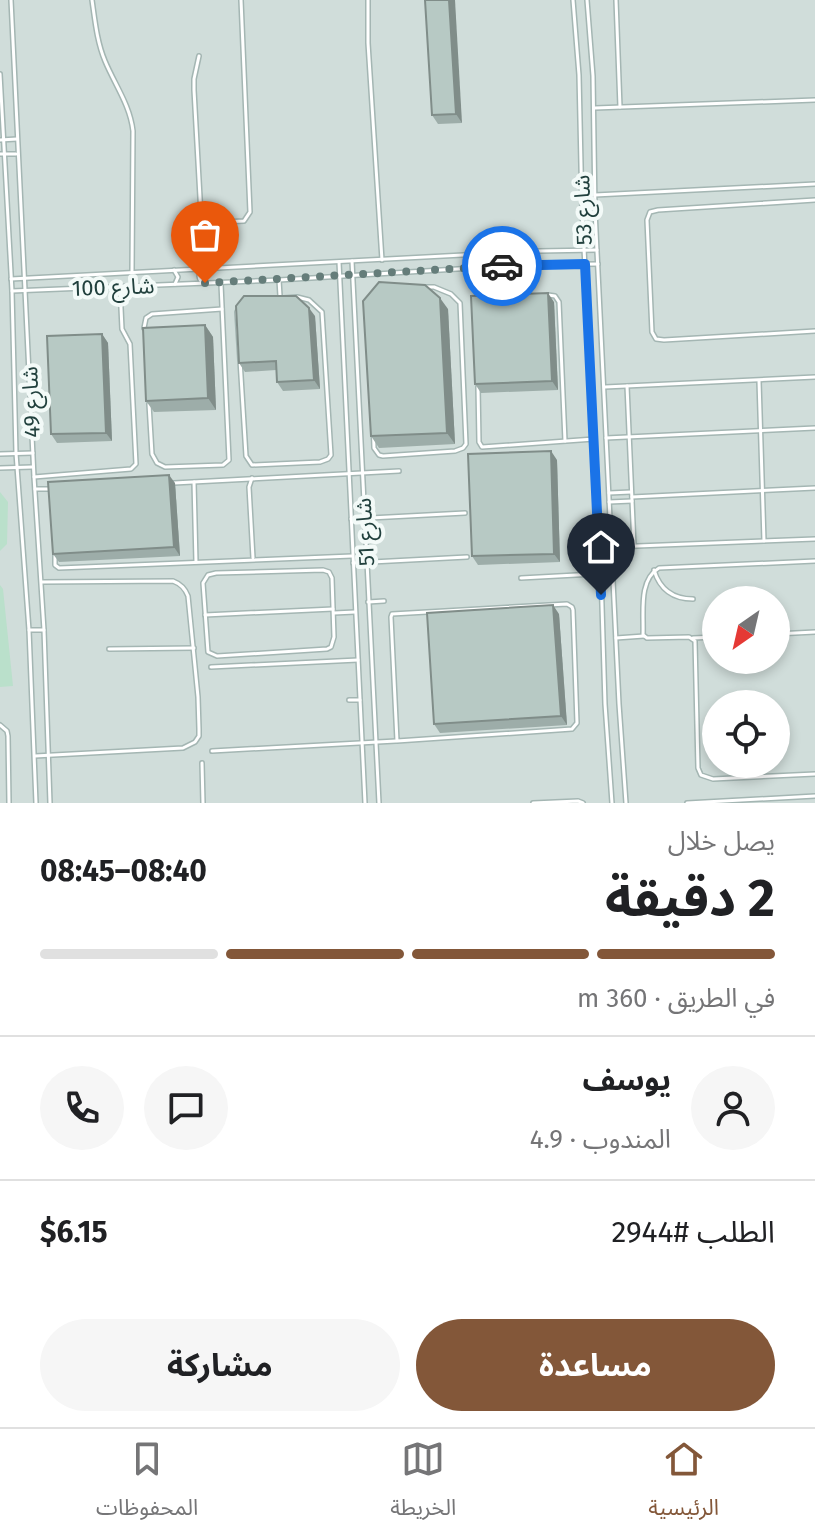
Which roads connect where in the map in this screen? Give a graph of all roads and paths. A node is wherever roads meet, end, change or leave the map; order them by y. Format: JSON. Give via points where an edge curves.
{"nodes":[{"id":1,"x":11,"y":0,"type":"edge"},
{"id":2,"x":92,"y":0,"type":"edge"},
{"id":3,"x":241,"y":0,"type":"edge"},
{"id":4,"x":368,"y":0,"type":"edge"},
{"id":5,"x":573,"y":0,"type":"edge"},
{"id":6,"x":587,"y":0,"type":"edge"},
{"id":7,"x":616,"y":0,"type":"edge"},
{"id":8,"x":199,"y":56,"type":"dead end"},
{"id":9,"x":0,"y":74,"type":"edge"},
{"id":10,"x":815,"y":100,"type":"edge"},
{"id":11,"x":620,"y":107,"type":"junction"},
{"id":12,"x":593,"y":108,"type":"junction"},
{"id":13,"x":17,"y":139,"type":"junction"},
{"id":14,"x":2,"y":140,"type":"edge"},
{"id":15,"x":2,"y":154,"type":"edge"},
{"id":16,"x":17,"y":154,"type":"junction"},
{"id":17,"x":815,"y":184,"type":"edge"},
{"id":18,"x":595,"y":195,"type":"junction"},
{"id":19,"x":815,"y":200,"type":"edge"},
{"id":20,"x":201,"y":223,"type":"junction"},
{"id":21,"x":585,"y":250,"type":"junction"},
{"id":22,"x":597,"y":250,"type":"junction"},
{"id":23,"x":382,"y":260,"type":"junction"},
{"id":24,"x":352,"y":261,"type":"junction"},
{"id":25,"x":339,"y":262,"type":"junction"},
{"id":26,"x":585,"y":264,"type":"junction"},
{"id":27,"x":598,"y":264,"type":"junction"},
{"id":28,"x":524,"y":265,"type":"junction"},
{"id":29,"x":204,"y":269,"type":"junction"},
{"id":30,"x":174,"y":270,"type":"junction"},
{"id":31,"x":132,"y":272,"type":"junction"},
{"id":32,"x":353,"y":276,"type":"junction"},
{"id":33,"x":340,"y":277,"type":"junction"},
{"id":34,"x":11,"y":279,"type":"junction"},
{"id":35,"x":25,"y":279,"type":"junction"},
{"id":36,"x":279,"y":280,"type":"junction"},
{"id":37,"x":221,"y":282,"type":"junction"},
{"id":38,"x":205,"y":283,"type":"junction"},
{"id":39,"x":175,"y":284,"type":"junction"},
{"id":40,"x":120,"y":287,"type":"junction"},
{"id":41,"x":12,"y":291,"type":"junction"},
{"id":42,"x":26,"y":291,"type":"junction"},
{"id":43,"x":525,"y":296,"type":"edge"},
{"id":44,"x":538,"y":296,"type":"edge"},
{"id":45,"x":280,"y":298,"type":"junction"},
{"id":46,"x":222,"y":309,"type":"junction"},
{"id":47,"x":815,"y":331,"type":"edge"},
{"id":48,"x":145,"y":339,"type":"edge"},
{"id":49,"x":815,"y":377,"type":"edge"},
{"id":50,"x":759,"y":380,"type":"junction"},
{"id":51,"x":478,"y":381,"type":"edge"},
{"id":52,"x":627,"y":386,"type":"junction"},
{"id":53,"x":605,"y":387,"type":"junction"},
{"id":54,"x":148,"y":397,"type":"edge"},
{"id":55,"x":815,"y":428,"type":"edge"},
{"id":56,"x":761,"y":431,"type":"junction"},
{"id":57,"x":629,"y":437,"type":"junction"},
{"id":58,"x":606,"y":438,"type":"junction"},
{"id":59,"x":594,"y":439,"type":"junction"},
{"id":60,"x":565,"y":441,"type":"junction"},
{"id":61,"x":16,"y":453,"type":"junction"},
{"id":62,"x":33,"y":453,"type":"junction"},
{"id":63,"x":0,"y":454,"type":"edge"},
{"id":64,"x":383,"y":456,"type":"joint"},
{"id":65,"x":18,"y":467,"type":"junction"},
{"id":66,"x":34,"y":467,"type":"junction"},
{"id":67,"x":0,"y":468,"type":"edge"},
{"id":68,"x":399,"y":471,"type":"dead end"},
{"id":69,"x":362,"y":472,"type":"junction"},
{"id":70,"x":349,"y":473,"type":"junction"},
{"id":71,"x":34,"y":477,"type":"junction"},
{"id":72,"x":252,"y":478,"type":"junction"},
{"id":73,"x":194,"y":482,"type":"junction"},
{"id":74,"x":162,"y":484,"type":"edge"},
{"id":75,"x":52,"y":488,"type":"edge"},
{"id":76,"x":815,"y":488,"type":"edge"},
{"id":77,"x":35,"y":489,"type":"junction"},
{"id":78,"x":762,"y":491,"type":"junction"},
{"id":79,"x":609,"y":493,"type":"junction"},
{"id":80,"x":632,"y":497,"type":"junction"},
{"id":81,"x":609,"y":502,"type":"junction"},
{"id":82,"x":465,"y":513,"type":"dead end"},
{"id":83,"x":364,"y":518,"type":"junction"},
{"id":84,"x":351,"y":519,"type":"junction"},
{"id":85,"x":815,"y":539,"type":"edge"},
{"id":86,"x":764,"y":541,"type":"junction"},
{"id":87,"x":634,"y":546,"type":"junction"},
{"id":88,"x":55,"y":547,"type":"edge"},
{"id":89,"x":612,"y":547,"type":"junction"},
{"id":90,"x":352,"y":556,"type":"junction"},
{"id":91,"x":467,"y":557,"type":"dead end"},
{"id":92,"x":255,"y":559,"type":"junction"},
{"id":93,"x":815,"y":561,"type":"edge"},
{"id":94,"x":196,"y":562,"type":"junction"},
{"id":95,"x":366,"y":562,"type":"junction"},
{"id":96,"x":353,"y":563,"type":"junction"},
{"id":97,"x":654,"y":570,"type":"junction"},
{"id":98,"x":601,"y":573,"type":"junction"},
{"id":99,"x":613,"y":573,"type":"junction"},
{"id":100,"x":521,"y":578,"type":"dead end"},
{"id":101,"x":42,"y":582,"type":"junction"},
{"id":102,"x":693,"y":599,"type":"dead end"},
{"id":103,"x":384,"y":601,"type":"dead end"},
{"id":104,"x":368,"y":602,"type":"junction"},
{"id":105,"x":333,"y":611,"type":"junction"},
{"id":106,"x":355,"y":612,"type":"junction"},
{"id":107,"x":205,"y":615,"type":"junction"},
{"id":108,"x":29,"y":630,"type":"junction"},
{"id":109,"x":44,"y":630,"type":"junction"},
{"id":110,"x":815,"y":632,"type":"edge"},
{"id":111,"x":790,"y":633,"type":"edge"},
{"id":112,"x":644,"y":636,"type":"junction"},
{"id":113,"x":616,"y":638,"type":"junction"},
{"id":114,"x":693,"y":638,"type":"junction"},
{"id":115,"x":702,"y":638,"type":"edge"},
{"id":116,"x":194,"y":648,"type":"junction"},
{"id":117,"x":109,"y":649,"type":"dead end"},
{"id":118,"x":358,"y":660,"type":"junction"},
{"id":119,"x":211,"y":667,"type":"dead end"},
{"id":120,"x":349,"y":700,"type":"dead end"},
{"id":121,"x":360,"y":700,"type":"junction"},
{"id":122,"x":0,"y":725,"type":"edge"},
{"id":123,"x":397,"y":741,"type":"junction"},
{"id":124,"x":376,"y":743,"type":"junction"},
{"id":125,"x":362,"y":744,"type":"junction"},
{"id":126,"x":212,"y":751,"type":"dead end"},
{"id":127,"x":35,"y":756,"type":"junction"},
{"id":128,"x":50,"y":756,"type":"junction"},
{"id":129,"x":202,"y":763,"type":"dead end"},
{"id":130,"x":815,"y":774,"type":"edge"},
{"id":131,"x":815,"y":796,"type":"edge"},
{"id":132,"x":9,"y":803,"type":"edge"},
{"id":133,"x":36,"y":803,"type":"edge"},
{"id":134,"x":50,"y":803,"type":"edge"},
{"id":135,"x":203,"y":803,"type":"edge"},
{"id":136,"x":365,"y":803,"type":"edge"},
{"id":137,"x":379,"y":803,"type":"edge"},
{"id":138,"x":533,"y":803,"type":"edge"},
{"id":139,"x":583,"y":803,"type":"edge"},
{"id":140,"x":612,"y":803,"type":"edge"},
{"id":141,"x":626,"y":803,"type":"edge"},
{"id":142,"x":687,"y":803,"type":"edge"}],
"edges":[{"from":1,"to":13,"type":"lane","name":"شارع 49"},
{"from":2,"to":31,"type":"lane","via":[[101,50],[133,131]]},
{"from":3,"to":20,"type":"lane","via":[[249,215],[241,222]]},
{"from":4,"to":23,"type":"lane"},
{"from":5,"to":21,"type":"lane","name":"شارع 53"},
{"from":6,"to":12,"type":"lane","name":"شارع 53"},
{"from":7,"to":11,"type":"lane"},
{"from":8,"to":20,"type":"lane","via":[[194,90]]},
{"from":9,"to":14,"type":"lane","name":"شارع 49"},
{"from":10,"to":11,"type":"lane"},
{"from":11,"to":12,"type":"lane"},
{"from":12,"to":18,"type":"lane","name":"شارع 53"},
{"from":13,"to":14,"type":"lane"},
{"from":13,"to":16,"type":"lane","name":"شارع 49"},
{"from":14,"to":15,"type":"lane","name":"شارع 49"},
{"from":15,"to":16,"type":"lane"},
{"from":15,"to":34,"type":"lane","name":"شارع 49"},
{"from":16,"to":35,"type":"lane","name":"شارع 49"},
{"from":17,"to":18,"type":"lane"},
{"from":18,"to":22,"type":"lane","name":"شارع 53"},
{"from":19,"to":47,"type":"lane","via":[[658,210],[647,220],[656,339]]},
{"from":20,"to":29,"type":"lane"},
{"from":21,"to":22,"type":"lane","name":"شارع 100"},
{"from":21,"to":23,"type":"lane","name":"شارع 100"},
{"from":21,"to":26,"type":"lane","name":"شارع 53"},
{"from":22,"to":27,"type":"lane","name":"شارع 53"},
{"from":23,"to":24,"type":"lane","name":"شارع 100"},
{"from":24,"to":25,"type":"lane","name":"شارع 100"},
{"from":24,"to":32,"type":"lane","name":"شارع 51"},
{"from":25,"to":29,"type":"lane","name":"شارع 100"},
{"from":25,"to":33,"type":"lane","name":"شارع 51"},
{"from":26,"to":27,"type":"lane","name":"شارع 100"},
{"from":26,"to":28,"type":"lane","name":"شارع 100"},
{"from":26,"to":59,"type":"lane","name":"شارع 53"},
{"from":27,"to":53,"type":"lane","name":"شارع 53"},
{"from":28,"to":32,"type":"lane","name":"شارع 100"},
{"from":28,"to":43,"type":"lane"},
{"from":29,"to":30,"type":"lane","name":"شارع 100"},
{"from":29,"to":38,"type":"lane","via":[[199,276]]},
{"from":30,"to":31,"type":"lane","name":"شارع 100"},
{"from":30,"to":39,"type":"lane"},
{"from":31,"to":35,"type":"lane","name":"شارع 100"},
{"from":32,"to":33,"type":"lane","name":"شارع 100"},
{"from":32,"to":69,"type":"lane","name":"شارع 51"},
{"from":33,"to":36,"type":"lane","name":"شارع 100"},
{"from":33,"to":70,"type":"lane","name":"شارع 51"},
{"from":34,"to":35,"type":"lane","name":"شارع 100"},
{"from":34,"to":41,"type":"lane","name":"شارع 49"},
{"from":35,"to":42,"type":"lane","name":"شارع 49"},
{"from":36,"to":37,"type":"lane","name":"شارع 100"},
{"from":36,"to":45,"type":"lane"},
{"from":37,"to":38,"type":"lane","name":"شارع 100"},
{"from":37,"to":46,"type":"lane"},
{"from":38,"to":39,"type":"lane","name":"شارع 100"},
{"from":39,"to":40,"type":"lane","name":"شارع 100"},
{"from":40,"to":42,"type":"lane","name":"شارع 100"},
{"from":40,"to":71,"type":"lane","via":[[122,329],[130,344],[136,464],[131,469]]},
{"from":41,"to":42,"type":"lane","name":"شارع 100"},
{"from":41,"to":61,"type":"lane","name":"شارع 49"},
{"from":42,"to":62,"type":"lane","name":"شارع 49"},
{"from":44,"to":60,"type":"lane","via":[[558,299]]},
{"from":45,"to":45,"type":"lane","via":[[303,298],[322,312],[331,455],[325,461],[257,465],[246,456],[237,312],[246,301]]},
{"from":46,"to":48,"type":"lane","via":[[152,314],[144,321]]},
{"from":46,"to":54,"type":"lane","via":[[229,460],[223,465],[161,466],[152,454]]},
{"from":49,"to":50,"type":"lane"},
{"from":50,"to":52,"type":"lane"},
{"from":50,"to":56,"type":"lane"},
{"from":51,"to":60,"type":"lane","via":[[482,447]]},
{"from":52,"to":53,"type":"lane"},
{"from":52,"to":57,"type":"lane"},
{"from":53,"to":58,"type":"lane","name":"شارع 53"},
{"from":55,"to":56,"type":"lane"},
{"from":56,"to":57,"type":"lane"},
{"from":56,"to":78,"type":"lane"},
{"from":57,"to":58,"type":"lane"},
{"from":57,"to":80,"type":"lane"},
{"from":58,"to":79,"type":"lane","name":"شارع 53"},
{"from":59,"to":60,"type":"lane"},
{"from":59,"to":98,"type":"lane","name":"شارع 53"},
{"from":61,"to":62,"type":"lane"},
{"from":61,"to":63,"type":"lane"},
{"from":61,"to":65,"type":"lane","name":"شارع 49"},
{"from":62,"to":66,"type":"lane","name":"شارع 49"},
{"from":64,"to":64,"type":"lane","via":[[374,448],[370,305],[387,289],[440,288],[460,303],[466,444],[455,451]]},
{"from":65,"to":66,"type":"lane"},
{"from":65,"to":67,"type":"lane"},
{"from":65,"to":108,"type":"lane","name":"شارع 49"},
{"from":66,"to":71,"type":"lane","name":"شارع 49"},
{"from":68,"to":69,"type":"lane"},
{"from":69,"to":70,"type":"lane"},
{"from":69,"to":83,"type":"lane","name":"شارع 51"},
{"from":70,"to":72,"type":"lane"},
{"from":70,"to":84,"type":"lane","name":"شارع 51"},
{"from":71,"to":77,"type":"lane","name":"شارع 49"},
{"from":72,"to":73,"type":"lane"},
{"from":72,"to":92,"type":"lane"},
{"from":73,"to":74,"type":"lane"},
{"from":73,"to":94,"type":"lane"},
{"from":75,"to":77,"type":"lane"},
{"from":76,"to":78,"type":"lane"},
{"from":77,"to":101,"type":"lane","name":"شارع 49"},
{"from":78,"to":80,"type":"lane"},
{"from":78,"to":86,"type":"lane"},
{"from":79,"to":80,"type":"lane"},
{"from":79,"to":81,"type":"lane","name":"شارع 53"},
{"from":80,"to":81,"type":"lane"},
{"from":80,"to":87,"type":"lane"},
{"from":81,"to":89,"type":"lane","name":"شارع 53"},
{"from":82,"to":83,"type":"lane"},
{"from":83,"to":84,"type":"lane"},
{"from":83,"to":95,"type":"lane","name":"شارع 51"},
{"from":84,"to":90,"type":"lane","name":"شارع 51"},
{"from":85,"to":86,"type":"lane"},
{"from":86,"to":87,"type":"lane"},
{"from":87,"to":89,"type":"lane"},
{"from":88,"to":94,"type":"lane","via":[[59,568]]},
{"from":89,"to":99,"type":"lane","name":"شارع 53"},
{"from":90,"to":92,"type":"lane"},
{"from":90,"to":96,"type":"lane","name":"شارع 51"},
{"from":91,"to":95,"type":"lane"},
{"from":92,"to":94,"type":"lane"},
{"from":93,"to":97,"type":"lane"},
{"from":95,"to":96,"type":"lane"},
{"from":95,"to":104,"type":"lane","name":"شارع 51"},
{"from":96,"to":106,"type":"lane","name":"شارع 51"},
{"from":97,"to":102,"type":"lane","via":[[670,594]]},
{"from":97,"to":112,"type":"lane","via":[[646,583]]},
{"from":98,"to":99,"type":"lane"},
{"from":98,"to":100,"type":"lane"},
{"from":98,"to":140,"type":"lane","name":"شارع 53"},
{"from":99,"to":113,"type":"lane","name":"شارع 53"},
{"from":101,"to":109,"type":"lane","name":"شارع 49"},
{"from":101,"to":116,"type":"lane","via":[[180,584],[188,596]]},
{"from":103,"to":104,"type":"lane"},
{"from":104,"to":124,"type":"lane","name":"شارع 51"},
{"from":105,"to":106,"type":"lane"},
{"from":105,"to":107,"type":"lane"},
{"from":105,"to":107,"type":"lane","via":[[334,641],[327,649],[217,656],[207,649]]},
{"from":105,"to":107,"type":"lane","via":[[332,578],[326,571],[212,573],[203,583]]},
{"from":106,"to":118,"type":"lane","name":"شارع 51"},
{"from":108,"to":109,"type":"lane"},
{"from":108,"to":127,"type":"lane","name":"شارع 49"},
{"from":109,"to":128,"type":"lane","name":"شارع 49"},
{"from":110,"to":111,"type":"lane"},
{"from":112,"to":113,"type":"lane"},
{"from":112,"to":114,"type":"lane"},
{"from":113,"to":141,"type":"lane","name":"شارع 53"},
{"from":114,"to":115,"type":"lane"},
{"from":114,"to":130,"type":"lane","via":[[701,775],[713,779]]},
{"from":116,"to":117,"type":"lane"},
{"from":116,"to":128,"type":"lane","via":[[199,736],[189,746]]},
{"from":118,"to":119,"type":"lane"},
{"from":118,"to":121,"type":"lane","name":"شارع 51"},
{"from":120,"to":121,"type":"lane"},
{"from":121,"to":125,"type":"lane","name":"شارع 51"},
{"from":122,"to":132,"type":"lane","via":[[8,736]]},
{"from":123,"to":123,"type":"lane","via":[[575,727],[572,607],[392,614]]},
{"from":123,"to":124,"type":"lane"},
{"from":124,"to":125,"type":"lane"},
{"from":124,"to":137,"type":"lane","name":"شارع 51"},
{"from":125,"to":126,"type":"lane"},
{"from":125,"to":136,"type":"lane","name":"شارع 51"},
{"from":127,"to":128,"type":"lane"},
{"from":127,"to":133,"type":"lane","name":"شارع 49"},
{"from":128,"to":134,"type":"lane","name":"شارع 49"},
{"from":129,"to":135,"type":"lane"},
{"from":131,"to":142,"type":"lane"},
{"from":138,"to":139,"type":"lane"}]}
